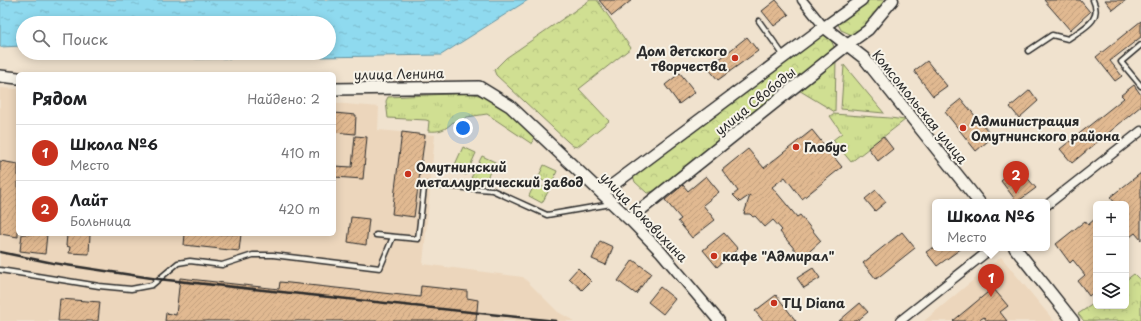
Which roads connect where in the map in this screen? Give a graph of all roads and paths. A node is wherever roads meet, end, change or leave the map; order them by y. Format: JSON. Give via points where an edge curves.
{"nodes":[{"id":1,"x":802,"y":0,"type":"edge"},
{"id":2,"x":862,"y":0,"type":"edge"},
{"id":3,"x":894,"y":0,"type":"edge"},
{"id":4,"x":1093,"y":0,"type":"edge"},
{"id":5,"x":759,"y":21,"type":"dead end"},
{"id":6,"x":824,"y":27,"type":"junction"},
{"id":7,"x":847,"y":45,"type":"junction"},
{"id":8,"x":1141,"y":45,"type":"edge"},
{"id":9,"x":1028,"y":51,"type":"dead end"},
{"id":10,"x":784,"y":56,"type":"junction"},
{"id":11,"x":0,"y":76,"type":"edge"},
{"id":12,"x":16,"y":78,"type":"edge"},
{"id":13,"x":465,"y":86,"type":"joint"},
{"id":14,"x":1141,"y":86,"type":"edge"},
{"id":15,"x":336,"y":90,"type":"edge"},
{"id":16,"x":1141,"y":131,"type":"edge"},
{"id":17,"x":602,"y":193,"type":"junction"},
{"id":18,"x":977,"y":199,"type":"edge"},
{"id":19,"x":613,"y":203,"type":"junction"},
{"id":20,"x":1050,"y":203,"type":"edge"},
{"id":21,"x":630,"y":219,"type":"junction"},
{"id":22,"x":376,"y":235,"type":"dead end"},
{"id":23,"x":393,"y":237,"type":"junction"},
{"id":24,"x":988,"y":251,"type":"edge"},
{"id":25,"x":1017,"y":251,"type":"edge"},
{"id":26,"x":0,"y":270,"type":"edge"},
{"id":27,"x":719,"y":321,"type":"edge"},
{"id":28,"x":900,"y":321,"type":"edge"},
{"id":29,"x":1073,"y":321,"type":"edge"}],
"edges":[{"from":1,"to":6,"type":"street","name":"Комсомольская улица"},
{"from":2,"to":6,"type":"street","name":"улица Свободы"},
{"from":3,"to":7,"type":"street","name":"улица Свободы","via":[[868,30]]},
{"from":4,"to":9,"type":"lane","via":[[1097,9],[1095,19],[1068,39],[1052,35]]},
{"from":5,"to":10,"type":"lane"},
{"from":6,"to":7,"type":"main road","name":"Комсомольская улица"},
{"from":6,"to":10,"type":"main road","name":"улица Свободы"},
{"from":7,"to":18,"type":"main road","name":"Комсомольская улица","via":[[864,58]]},
{"from":7,"to":21,"type":"main road","name":"улица Свободы"},
{"from":8,"to":14,"type":"lane","via":[[1121,62]]},
{"from":10,"to":17,"type":"main road","name":"улица Свободы"},
{"from":11,"to":12,"type":"main road"},
{"from":13,"to":15,"type":"main road","name":"улица Ленина"},
{"from":13,"to":17,"type":"main road","name":"улица Коковихина","via":[[479,87],[510,106]]},
{"from":16,"to":20,"type":"street"},
{"from":17,"to":19,"type":"main road","name":"улица Коковихина"},
{"from":19,"to":21,"type":"main road","name":"улица Коковихина"},
{"from":19,"to":23,"type":"lane","via":[[547,215],[492,190],[428,185],[424,188],[418,240]]},
{"from":21,"to":27,"type":"street","name":"улица Коковихина"},
{"from":22,"to":23,"type":"lane"},
{"from":23,"to":26,"type":"lane","via":[[380,268],[273,255],[253,255],[222,265],[190,261],[178,264],[152,285],[139,288],[99,286]]},
{"from":24,"to":28,"type":"street"},
{"from":25,"to":29,"type":"main road"}]}
